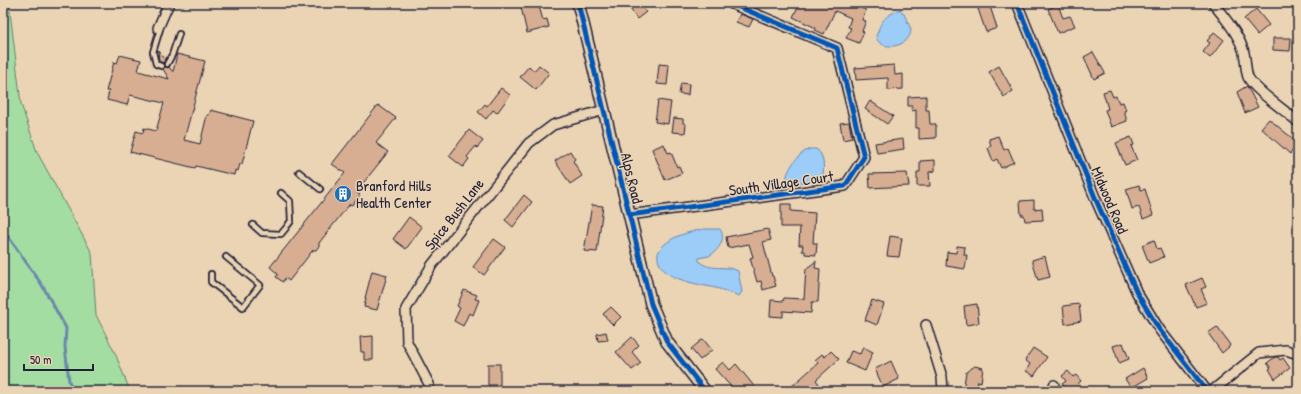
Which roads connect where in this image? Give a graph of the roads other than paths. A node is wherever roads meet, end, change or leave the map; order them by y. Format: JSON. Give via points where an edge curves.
{"nodes":[{"id":1,"x":169,"y":3,"type":"edge"},
{"id":2,"x":578,"y":3,"type":"edge"},
{"id":3,"x":1017,"y":3,"type":"edge"},
{"id":4,"x":1213,"y":3,"type":"edge"},
{"id":5,"x":732,"y":4,"type":"dead end"},
{"id":6,"x":159,"y":29,"type":"joint"},
{"id":7,"x":179,"y":34,"type":"dead end"},
{"id":8,"x":167,"y":64,"type":"dead end"},
{"id":9,"x":161,"y":66,"type":"dead end"},
{"id":10,"x":604,"y":110,"type":"junction"},
{"id":11,"x":1298,"y":122,"type":"edge"},
{"id":12,"x":299,"y":172,"type":"dead end"},
{"id":13,"x":320,"y":189,"type":"dead end"},
{"id":14,"x":281,"y":193,"type":"dead end"},
{"id":15,"x":629,"y":215,"type":"junction"},
{"id":16,"x":253,"y":225,"type":"dead end"},
{"id":17,"x":226,"y":257,"type":"dead end"},
{"id":18,"x":211,"y":274,"type":"dead end"},
{"id":19,"x":926,"y":325,"type":"dead end"},
{"id":20,"x":1298,"y":354,"type":"edge"},
{"id":21,"x":430,"y":384,"type":"dead end"},
{"id":22,"x":705,"y":391,"type":"edge"},
{"id":23,"x":943,"y":391,"type":"edge"},
{"id":24,"x":1207,"y":391,"type":"edge"},
{"id":25,"x":1212,"y":391,"type":"edge"}],
"edges":[{"from":1,"to":6,"type":"street"},
{"from":2,"to":10,"type":"street","name":"Alps Road"},
{"from":3,"to":24,"type":"street","name":"Midwood Road","via":[[1096,200],[1137,293],[1159,329]]},
{"from":4,"to":11,"type":"street","via":[[1239,39],[1244,51],[1248,77],[1258,90]]},
{"from":5,"to":15,"type":"street","name":"South Village Court","via":[[837,48],[864,157],[845,186]]},
{"from":6,"to":9,"type":"lane","via":[[153,52],[156,64]]},
{"from":7,"to":8,"type":"lane"},
{"from":10,"to":15,"type":"street","name":"Alps Road"},
{"from":10,"to":21,"type":"street","name":"Spice Bush Lane","via":[[553,125],[529,143],[432,264],[406,309],[407,342]]},
{"from":12,"to":13,"type":"lane"},
{"from":14,"to":16,"type":"lane","via":[[290,201],[291,221],[281,234],[262,233]]},
{"from":15,"to":22,"type":"street","name":"Alps Road","via":[[651,304],[660,328],[675,353]]},
{"from":17,"to":18,"type":"lane","via":[[260,285],[243,307],[211,282]]},
{"from":19,"to":23,"type":"street","via":[[942,377]]},
{"from":20,"to":25,"type":"street","via":[[1286,350],[1259,353]]}]}
